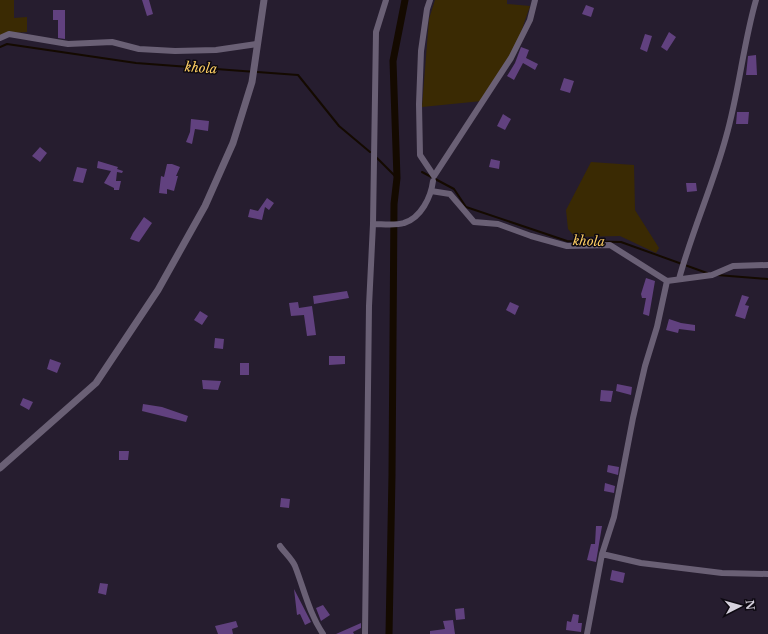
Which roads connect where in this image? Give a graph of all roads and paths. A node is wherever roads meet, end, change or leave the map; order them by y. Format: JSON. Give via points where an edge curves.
{"nodes":[{"id":1,"x":264,"y":0,"type":"edge"},
{"id":2,"x":386,"y":0,"type":"edge"},
{"id":3,"x":430,"y":0,"type":"edge"},
{"id":4,"x":534,"y":0,"type":"edge"},
{"id":5,"x":756,"y":0,"type":"edge"},
{"id":6,"x":0,"y":38,"type":"edge"},
{"id":7,"x":257,"y":44,"type":"junction"},
{"id":8,"x":432,"y":181,"type":"dead end"},
{"id":9,"x":431,"y":191,"type":"junction"},
{"id":10,"x":373,"y":224,"type":"junction"},
{"id":11,"x":768,"y":265,"type":"edge"},
{"id":12,"x":679,"y":279,"type":"junction"},
{"id":13,"x":667,"y":281,"type":"junction"},
{"id":14,"x":0,"y":468,"type":"edge"},
{"id":15,"x":280,"y":546,"type":"dead end"},
{"id":16,"x":602,"y":554,"type":"junction"},
{"id":17,"x":768,"y":574,"type":"edge"},
{"id":18,"x":323,"y":634,"type":"edge"},
{"id":19,"x":365,"y":634,"type":"edge"},
{"id":20,"x":587,"y":634,"type":"edge"}],
"edges":[{"from":1,"to":7,"type":"street"},
{"from":2,"to":10,"type":"street","via":[[376,32]]},
{"from":3,"to":4,"type":"street","via":[[421,51],[420,155],[434,176],[511,58],[530,20]]},
{"from":5,"to":12,"type":"street","via":[[747,29],[726,137]]},
{"from":6,"to":7,"type":"street","via":[[9,34],[68,44],[112,42],[139,49],[175,51],[216,50]]},
{"from":7,"to":14,"type":"street","via":[[252,82],[232,143],[205,206],[158,290],[96,383]]},
{"from":8,"to":9,"type":"street"},
{"from":9,"to":10,"type":"street","via":[[422,210],[405,223]]},
{"from":9,"to":13,"type":"street","via":[[450,194],[474,222],[498,224],[567,246],[610,245]]},
{"from":10,"to":19,"type":"street","via":[[369,306]]},
{"from":11,"to":12,"type":"street","via":[[732,266],[712,275]]},
{"from":12,"to":13,"type":"street"},
{"from":13,"to":16,"type":"street","via":[[658,327],[645,366],[633,418],[614,517]]},
{"from":15,"to":18,"type":"street","via":[[294,564],[316,623]]},
{"from":16,"to":17,"type":"street","via":[[641,563],[708,572]]},
{"from":16,"to":20,"type":"street"}]}
